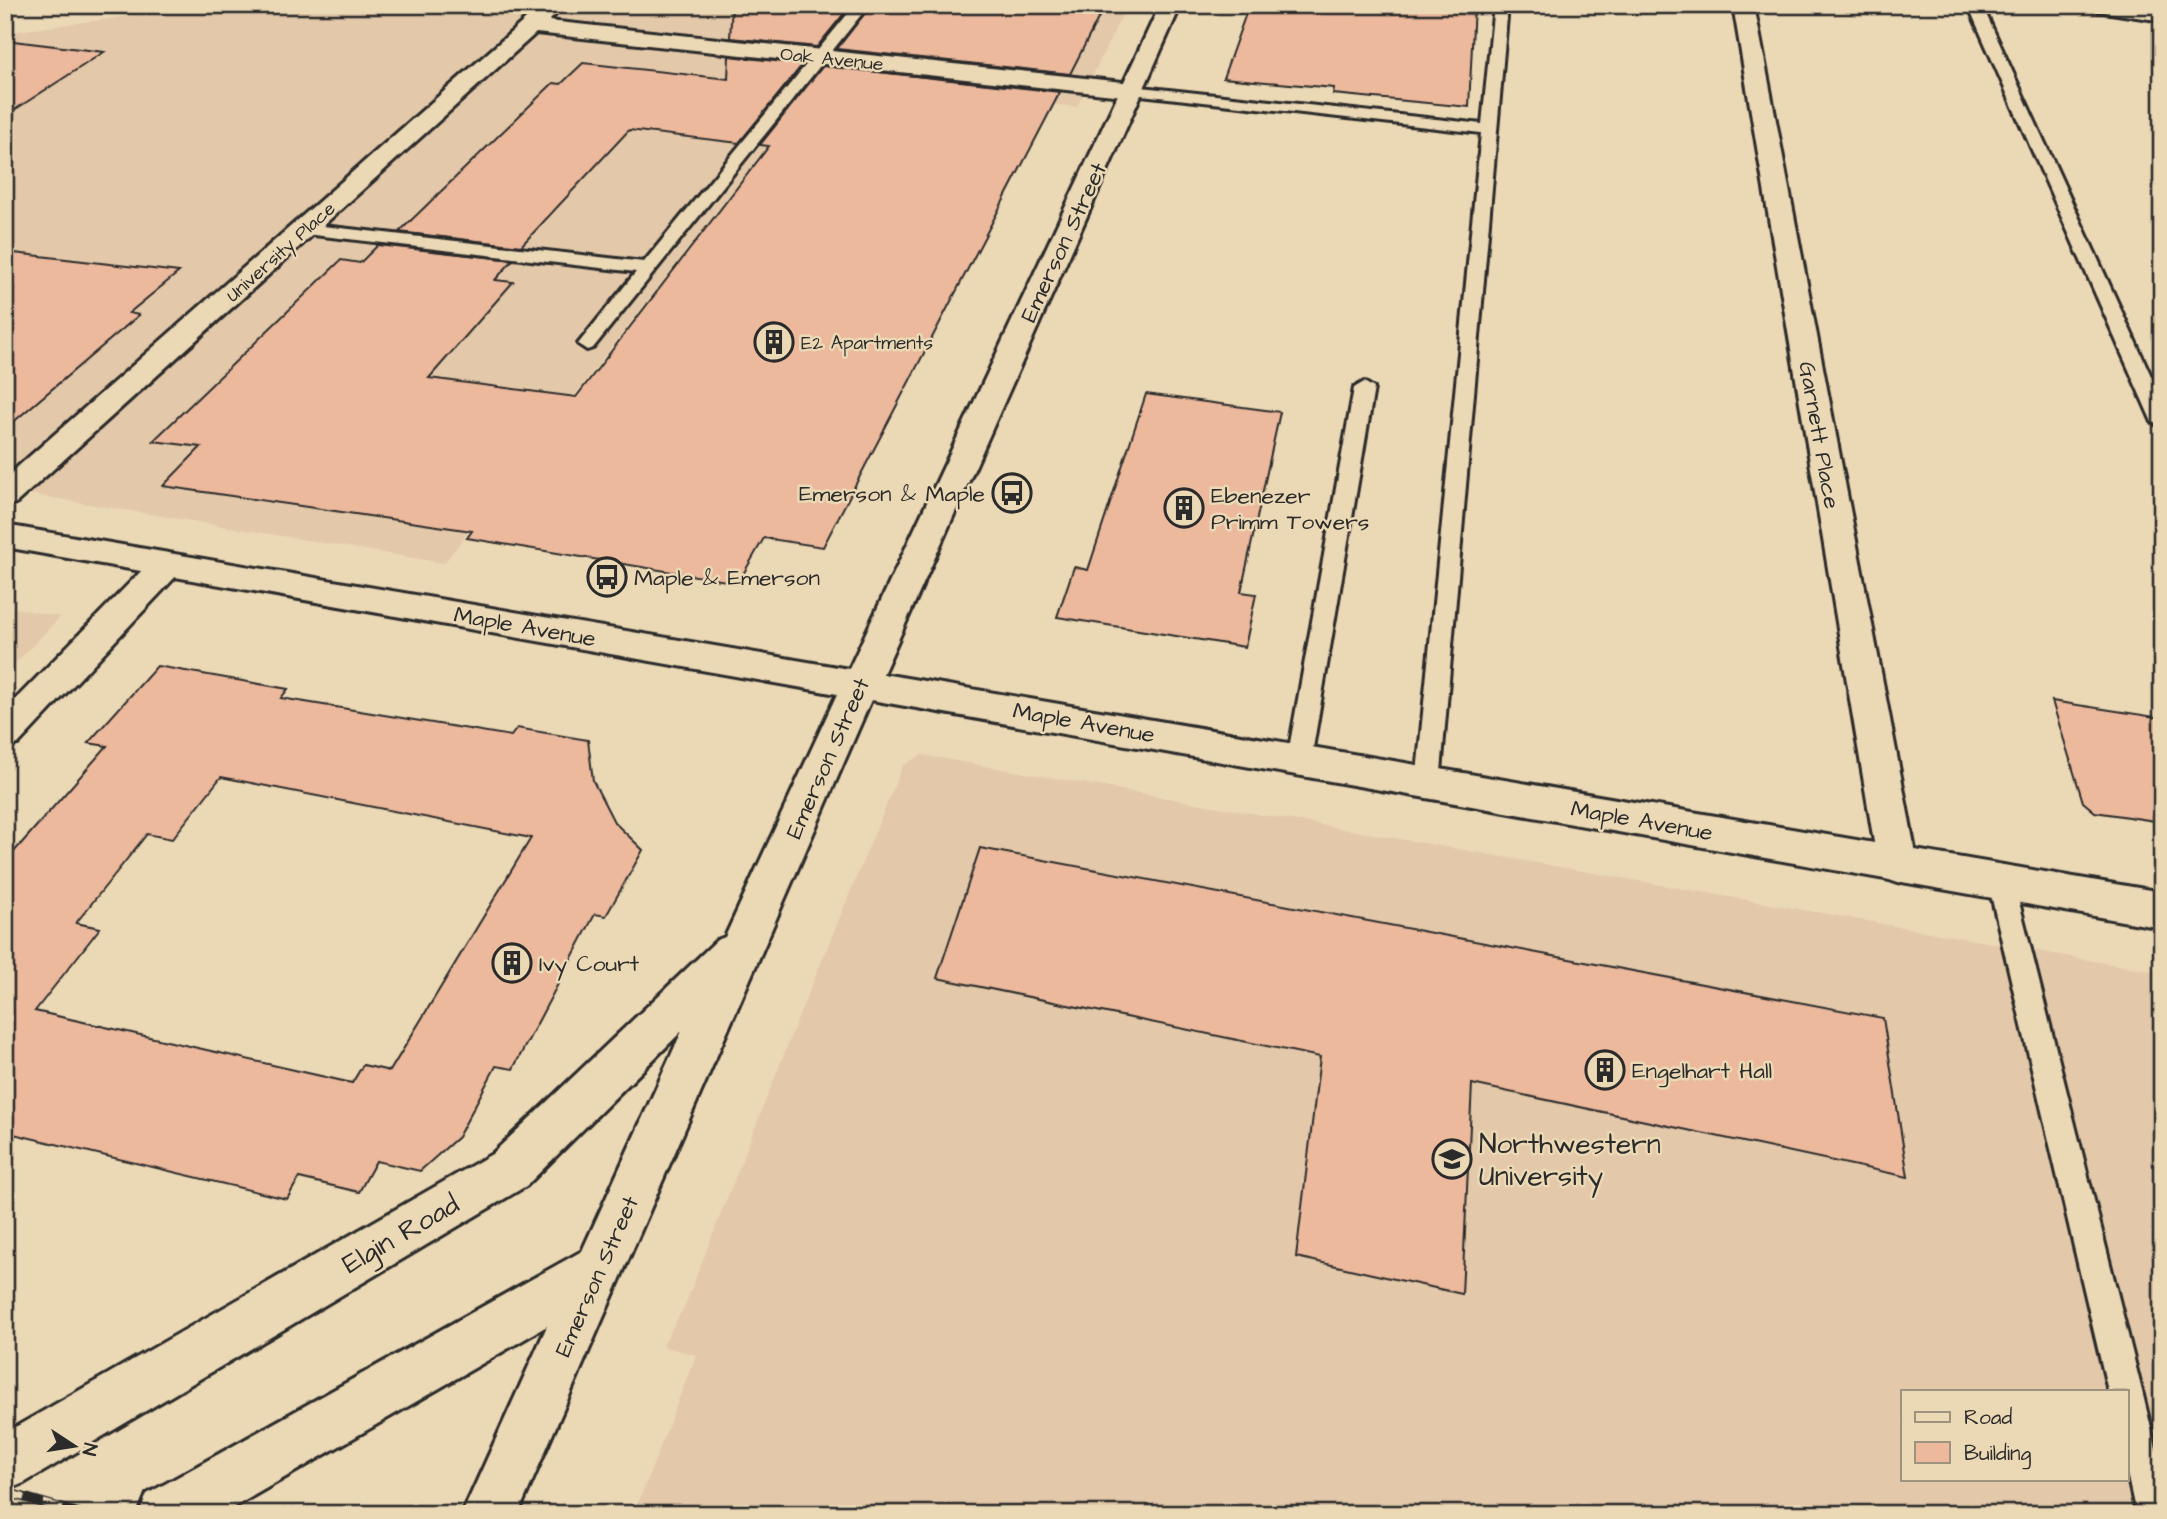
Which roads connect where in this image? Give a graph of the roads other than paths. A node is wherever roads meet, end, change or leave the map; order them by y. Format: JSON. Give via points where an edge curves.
{"nodes":[{"id":1,"x":555,"y":5,"type":"edge"},
{"id":2,"x":862,"y":5,"type":"edge"},
{"id":3,"x":1171,"y":5,"type":"edge"},
{"id":4,"x":1501,"y":5,"type":"edge"},
{"id":5,"x":1743,"y":5,"type":"edge"},
{"id":6,"x":1975,"y":5,"type":"edge"},
{"id":7,"x":2098,"y":5,"type":"edge"},
{"id":8,"x":2162,"y":15,"type":"edge"},
{"id":9,"x":532,"y":26,"type":"junction"},
{"id":10,"x":820,"y":57,"type":"junction"},
{"id":11,"x":1132,"y":90,"type":"junction"},
{"id":12,"x":1491,"y":130,"type":"junction"},
{"id":13,"x":305,"y":229,"type":"junction"},
{"id":14,"x":649,"y":268,"type":"junction"},
{"id":15,"x":587,"y":344,"type":"dead end"},
{"id":16,"x":1364,"y":388,"type":"dead end"},
{"id":17,"x":2162,"y":422,"type":"edge"},
{"id":18,"x":5,"y":496,"type":"edge"},
{"id":19,"x":5,"y":536,"type":"edge"},
{"id":20,"x":167,"y":565,"type":"junction"},
{"id":21,"x":861,"y":683,"type":"junction"},
{"id":22,"x":5,"y":734,"type":"edge"},
{"id":23,"x":1299,"y":760,"type":"junction"},
{"id":24,"x":1428,"y":783,"type":"junction"},
{"id":25,"x":1898,"y":866,"type":"junction"},
{"id":26,"x":2001,"y":882,"type":"junction"},
{"id":27,"x":2162,"y":910,"type":"edge"},
{"id":28,"x":746,"y":939,"type":"junction"},
{"id":29,"x":598,"y":1269,"type":"junction"},
{"id":30,"x":2124,"y":1390,"type":"edge"},
{"id":31,"x":2128,"y":1404,"type":"edge"},
{"id":32,"x":5,"y":1464,"type":"edge"},
{"id":33,"x":167,"y":1514,"type":"edge"},
{"id":34,"x":490,"y":1514,"type":"edge"},
{"id":35,"x":2154,"y":1514,"type":"edge"}],
"edges":[{"from":1,"to":9,"type":"street","name":"University Place"},
{"from":2,"to":10,"type":"lane"},
{"from":3,"to":11,"type":"street","name":"Emerson Street"},
{"from":4,"to":12,"type":"lane"},
{"from":5,"to":25,"type":"street","name":"Garnett Place"},
{"from":6,"to":17,"type":"lane"},
{"from":7,"to":8,"type":"street"},
{"from":9,"to":10,"type":"street","name":"Oak Avenue"},
{"from":9,"to":13,"type":"street","name":"University Place"},
{"from":10,"to":11,"type":"street","name":"Oak Avenue"},
{"from":10,"to":14,"type":"lane"},
{"from":11,"to":12,"type":"lane"},
{"from":11,"to":21,"type":"street","name":"Emerson Street"},
{"from":12,"to":24,"type":"lane"},
{"from":13,"to":14,"type":"lane"},
{"from":13,"to":18,"type":"street","name":"University Place"},
{"from":14,"to":15,"type":"lane"},
{"from":16,"to":23,"type":"lane"},
{"from":19,"to":20,"type":"street","name":"Maple Avenue"},
{"from":20,"to":21,"type":"street","name":"Maple Avenue"},
{"from":20,"to":22,"type":"street"},
{"from":21,"to":23,"type":"street","name":"Maple Avenue"},
{"from":21,"to":28,"type":"street","name":"Emerson Street"},
{"from":23,"to":24,"type":"street","name":"Maple Avenue"},
{"from":24,"to":25,"type":"street","name":"Maple Avenue"},
{"from":25,"to":26,"type":"street","name":"Maple Avenue"},
{"from":26,"to":27,"type":"street","name":"Maple Avenue"},
{"from":26,"to":30,"type":"lane"},
{"from":28,"to":29,"type":"street","name":"Emerson Street"},
{"from":28,"to":32,"type":"street","name":"Elgin Road","via":[[509,1170]]},
{"from":29,"to":33,"type":"street"},
{"from":29,"to":34,"type":"street","name":"Emerson Street"},
{"from":31,"to":35,"type":"lane"}]}
